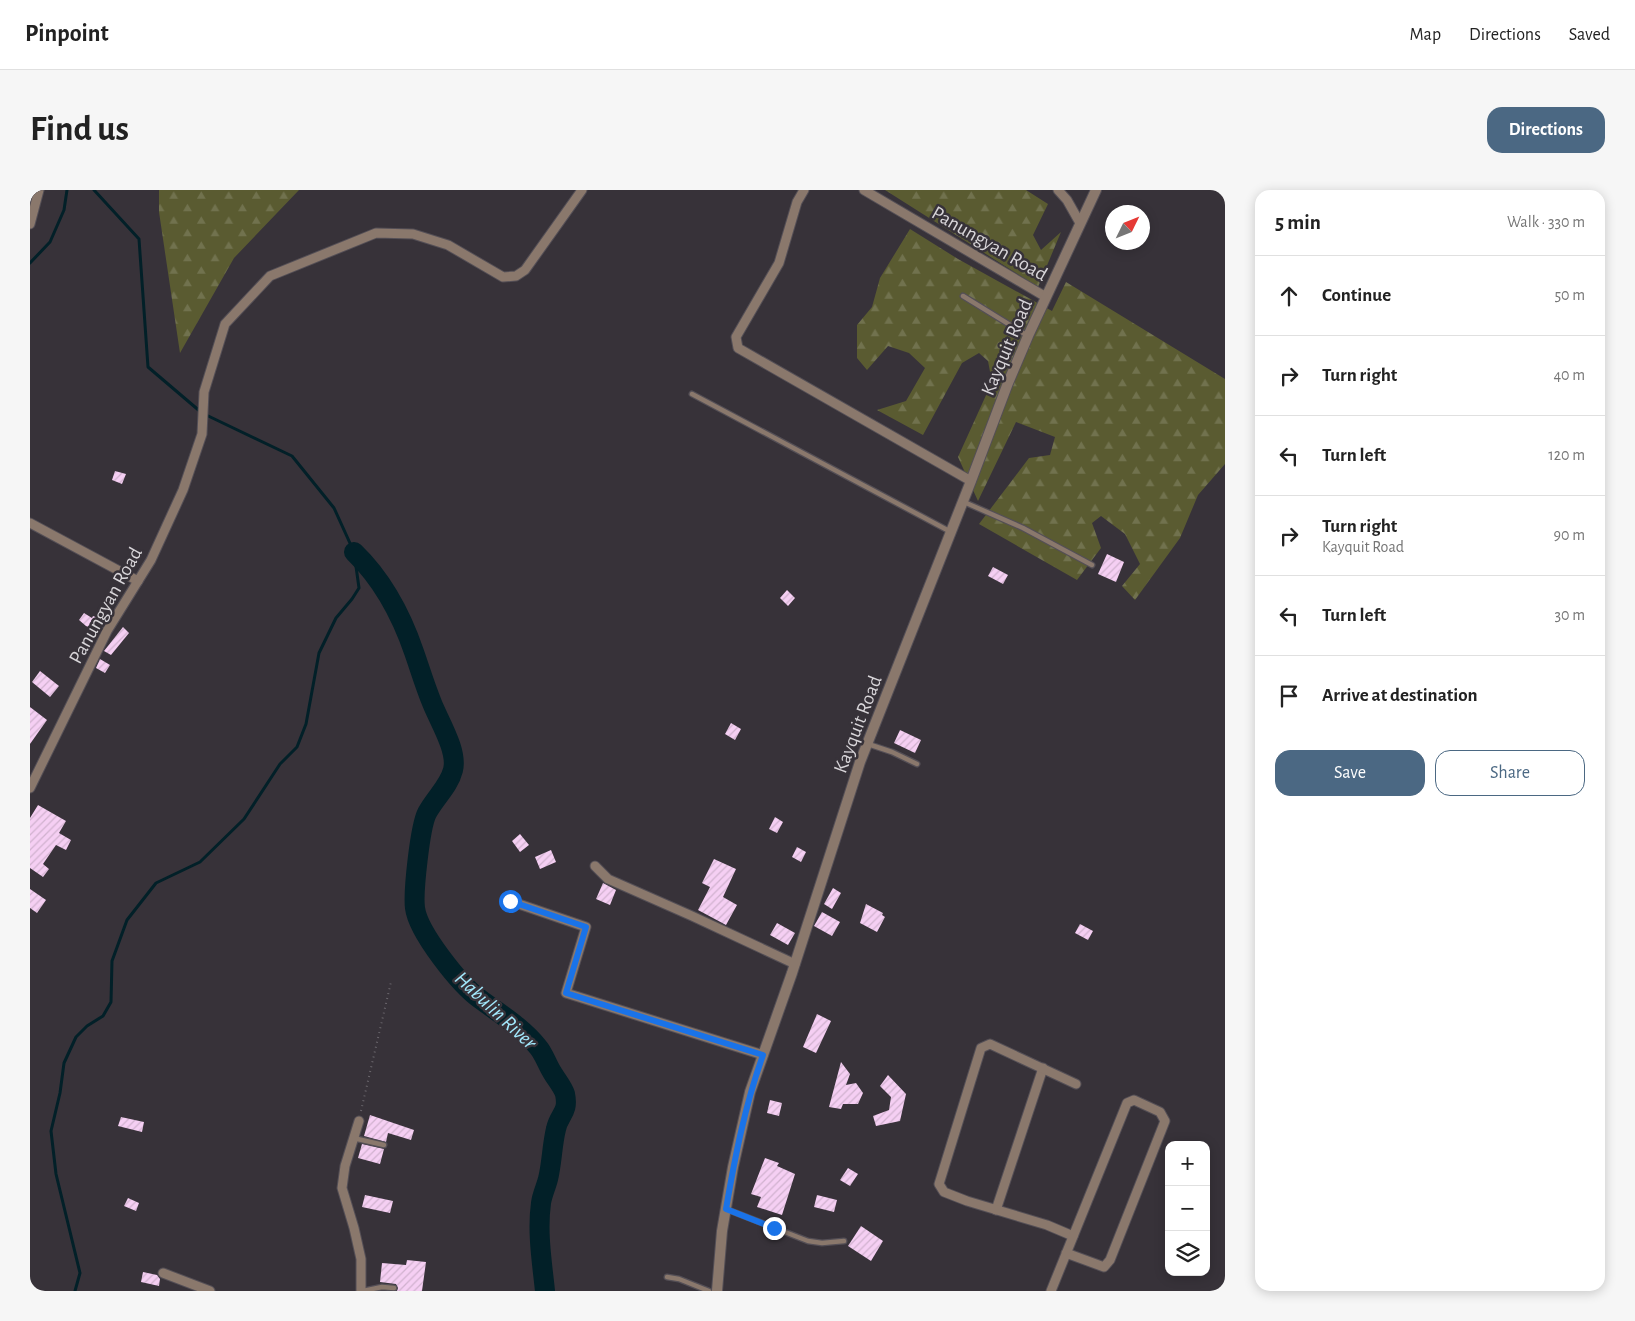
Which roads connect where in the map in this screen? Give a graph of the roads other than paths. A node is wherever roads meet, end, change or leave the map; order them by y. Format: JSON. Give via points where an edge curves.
{"nodes":[{"id":1,"x":39,"y":190,"type":"edge"},
{"id":2,"x":582,"y":190,"type":"edge"},
{"id":3,"x":804,"y":190,"type":"edge"},
{"id":4,"x":864,"y":190,"type":"edge"},
{"id":5,"x":1058,"y":190,"type":"edge"},
{"id":6,"x":1096,"y":190,"type":"edge"},
{"id":7,"x":30,"y":223,"type":"edge"},
{"id":8,"x":1080,"y":223,"type":"junction"},
{"id":9,"x":963,"y":296,"type":"dead end"},
{"id":10,"x":1046,"y":296,"type":"junction"},
{"id":11,"x":1028,"y":336,"type":"junction"},
{"id":12,"x":692,"y":394,"type":"dead end"},
{"id":13,"x":971,"y":481,"type":"junction"},
{"id":14,"x":963,"y":502,"type":"junction"},
{"id":15,"x":30,"y":523,"type":"edge"},
{"id":16,"x":951,"y":532,"type":"junction"},
{"id":17,"x":1092,"y":565,"type":"dead end"},
{"id":18,"x":138,"y":580,"type":"junction"},
{"id":19,"x":867,"y":744,"type":"junction"},
{"id":20,"x":917,"y":764,"type":"dead end"},
{"id":21,"x":30,"y":788,"type":"edge"},
{"id":22,"x":595,"y":866,"type":"dead end"},
{"id":23,"x":510,"y":901,"type":"dead end"},
{"id":24,"x":795,"y":964,"type":"junction"},
{"id":25,"x":763,"y":1055,"type":"junction"},
{"id":26,"x":1043,"y":1068,"type":"junction"},
{"id":27,"x":1076,"y":1084,"type":"dead end"},
{"id":28,"x":358,"y":1121,"type":"road end"},
{"id":29,"x":353,"y":1138,"type":"junction"},
{"id":30,"x":384,"y":1145,"type":"dead end"},
{"id":31,"x":726,"y":1209,"type":"junction"},
{"id":32,"x":996,"y":1210,"type":"junction"},
{"id":33,"x":1073,"y":1236,"type":"junction"},
{"id":34,"x":844,"y":1242,"type":"dead end"},
{"id":35,"x":1066,"y":1253,"type":"junction"},
{"id":36,"x":163,"y":1274,"type":"dead end"},
{"id":37,"x":667,"y":1278,"type":"dead end"},
{"id":38,"x":394,"y":1288,"type":"dead end"},
{"id":39,"x":210,"y":1291,"type":"edge"},
{"id":40,"x":362,"y":1291,"type":"edge"},
{"id":41,"x":709,"y":1291,"type":"edge"},
{"id":42,"x":717,"y":1291,"type":"edge"},
{"id":43,"x":1050,"y":1291,"type":"edge"}],
"edges":[{"from":1,"to":7,"type":"street"},
{"from":2,"to":18,"type":"street","name":"Panungyan Road","via":[[525,270],[516,276],[503,277],[448,245],[412,234],[376,233],[270,276],[225,324],[204,392],[202,434],[183,490],[151,560]]},
{"from":3,"to":13,"type":"street","via":[[797,202],[779,263],[736,337],[738,348]]},
{"from":4,"to":10,"type":"street","name":"Panungyan Road"},
{"from":5,"to":8,"type":"street","via":[[1068,200]]},
{"from":6,"to":8,"type":"street","name":"Kayquit Road"},
{"from":8,"to":10,"type":"street","name":"Kayquit Road"},
{"from":9,"to":11,"type":"lane"},
{"from":10,"to":11,"type":"street","name":"Kayquit Road"},
{"from":11,"to":13,"type":"street","name":"Kayquit Road"},
{"from":12,"to":16,"type":"lane"},
{"from":13,"to":14,"type":"street","name":"Kayquit Road"},
{"from":14,"to":16,"type":"street","name":"Kayquit Road"},
{"from":14,"to":17,"type":"lane","via":[[1022,528]]},
{"from":15,"to":18,"type":"street"},
{"from":16,"to":19,"type":"street","name":"Kayquit Road"},
{"from":18,"to":21,"type":"street","name":"Panungyan Road","via":[[107,631]]},
{"from":19,"to":20,"type":"lane"},
{"from":19,"to":24,"type":"street","name":"Kayquit Road"},
{"from":22,"to":24,"type":"street","via":[[608,879]]},
{"from":23,"to":25,"type":"street","via":[[586,927],[566,993]]},
{"from":24,"to":25,"type":"street","name":"Kayquit Road"},
{"from":25,"to":31,"type":"street","name":"Kayquit Road","via":[[750,1092]]},
{"from":26,"to":27,"type":"street"},
{"from":26,"to":32,"type":"street"},
{"from":26,"to":32,"type":"street","via":[[990,1044],[981,1048],[939,1184],[944,1192]]},
{"from":28,"to":29,"type":"street"},
{"from":29,"to":30,"type":"lane"},
{"from":29,"to":40,"type":"street","via":[[342,1188],[361,1259]]},
{"from":31,"to":34,"type":"lane","via":[[808,1241]]},
{"from":31,"to":42,"type":"street","name":"Kayquit Road"},
{"from":32,"to":33,"type":"street"},
{"from":33,"to":35,"type":"street"},
{"from":33,"to":35,"type":"street","via":[[1127,1103],[1134,1100],[1160,1112],[1165,1121],[1110,1260],[1104,1267]]},
{"from":35,"to":43,"type":"street"},
{"from":36,"to":39,"type":"street"},
{"from":37,"to":41,"type":"lane","via":[[679,1279]]},
{"from":38,"to":40,"type":"lane"}]}
